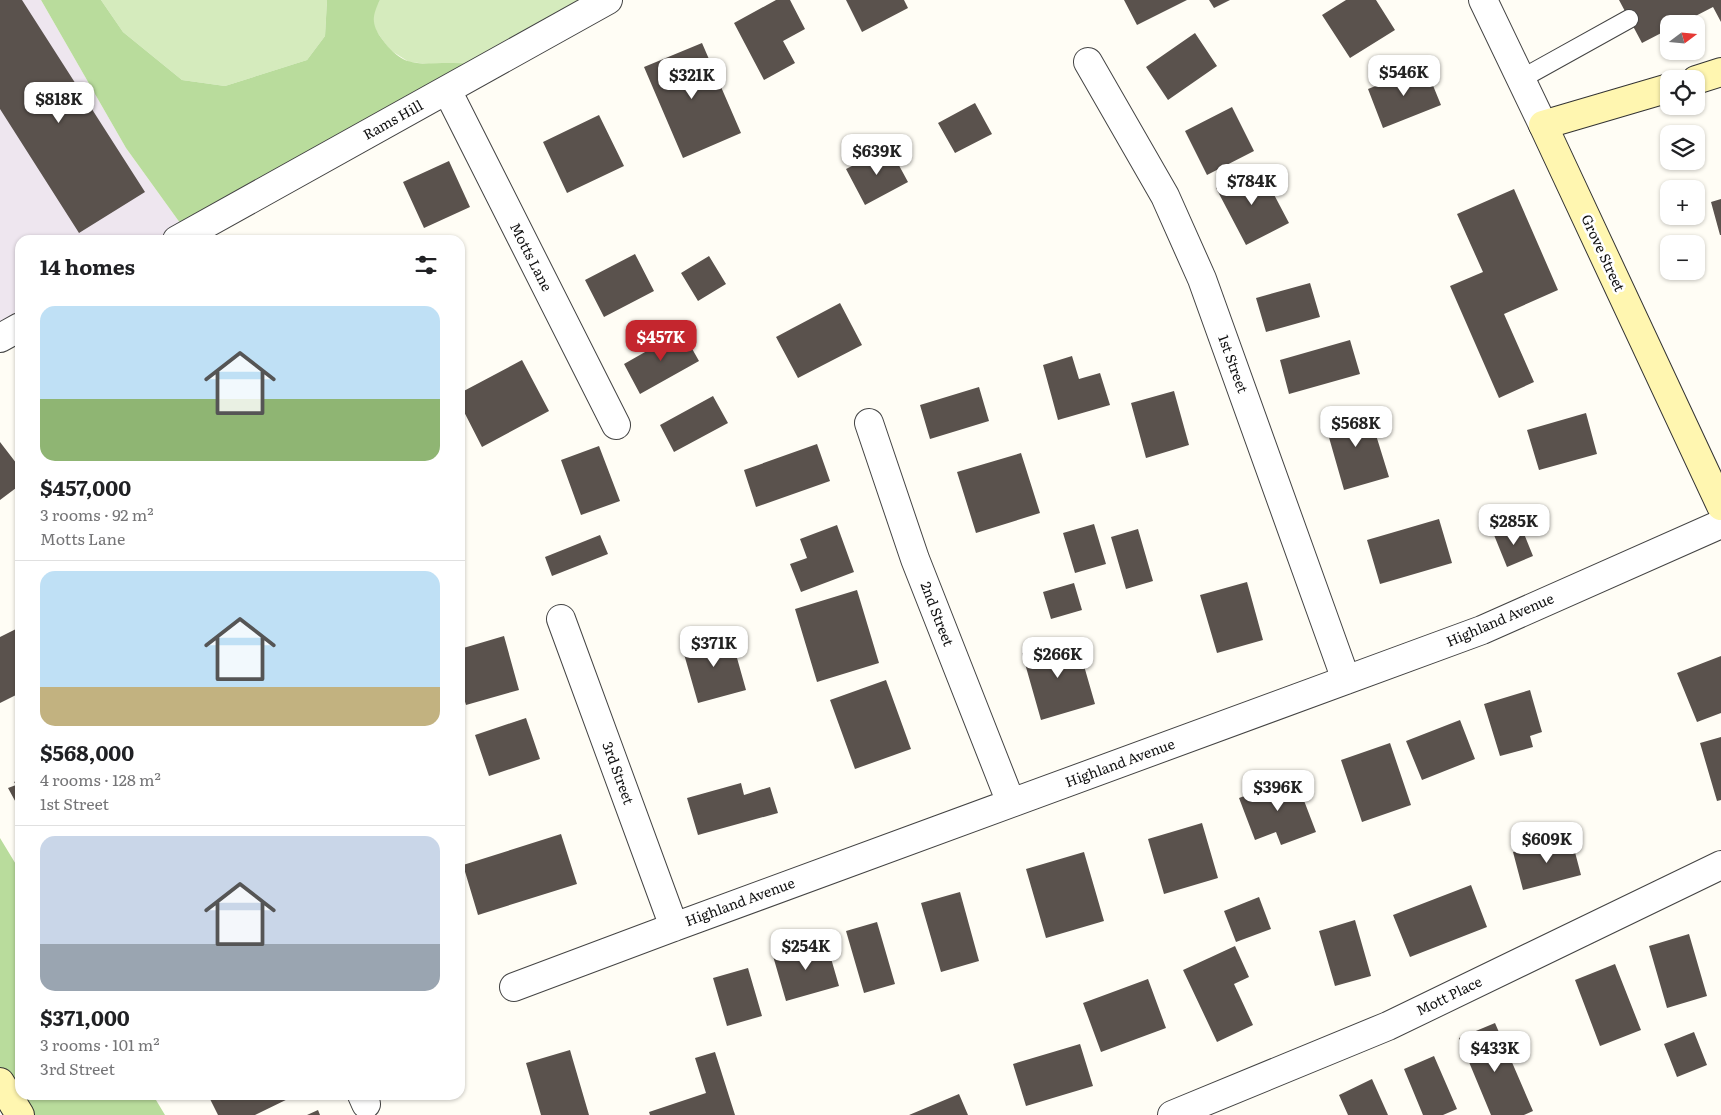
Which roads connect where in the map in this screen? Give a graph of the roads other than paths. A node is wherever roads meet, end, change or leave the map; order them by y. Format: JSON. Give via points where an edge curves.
{"nodes":[{"id":1,"x":608,"y":0,"type":"edge"},
{"id":2,"x":1483,"y":0,"type":"edge"},
{"id":3,"x":1629,"y":19,"type":"dead end"},
{"id":4,"x":1088,"y":62,"type":"dead end"},
{"id":5,"x":1721,"y":72,"type":"edge"},
{"id":6,"x":1705,"y":77,"type":"edge"},
{"id":7,"x":1521,"y":79,"type":"junction"},
{"id":8,"x":447,"y":90,"type":"junction"},
{"id":9,"x":1660,"y":91,"type":"edge"},
{"id":10,"x":1543,"y":125,"type":"junction"},
{"id":11,"x":186,"y":235,"type":"edge"},
{"id":12,"x":869,"y":423,"type":"dead end"},
{"id":13,"x":616,"y":425,"type":"dead end"},
{"id":14,"x":1721,"y":506,"type":"edge"},
{"id":15,"x":1721,"y":524,"type":"edge"},
{"id":16,"x":561,"y":619,"type":"dead end"},
{"id":17,"x":1346,"y":680,"type":"junction"},
{"id":18,"x":1011,"y":803,"type":"junction"},
{"id":19,"x":1721,"y":865,"type":"edge"},
{"id":20,"x":674,"y":927,"type":"junction"},
{"id":21,"x":514,"y":987,"type":"dead end"},
{"id":22,"x":0,"y":1082,"type":"edge"},
{"id":23,"x":20,"y":1115,"type":"edge"},
{"id":24,"x":1172,"y":1115,"type":"edge"}],
"edges":[{"from":1,"to":8,"type":"street","name":"Rams Hill"},
{"from":2,"to":7,"type":"street","name":"Grove Street"},
{"from":3,"to":7,"type":"lane"},
{"from":4,"to":17,"type":"street","name":"1st Street","via":[[1165,196],[1202,279]]},
{"from":5,"to":6,"type":"street"},
{"from":7,"to":10,"type":"street","name":"Grove Street"},
{"from":8,"to":11,"type":"street","name":"Rams Hill"},
{"from":8,"to":13,"type":"street","name":"Motts Lane"},
{"from":9,"to":10,"type":"street"},
{"from":10,"to":14,"type":"street","name":"Grove Street"},
{"from":12,"to":18,"type":"street","name":"2nd Street","via":[[915,559]]},
{"from":15,"to":17,"type":"street","name":"Highland Avenue","via":[[1482,630]]},
{"from":16,"to":20,"type":"street","name":"3rd Street"},
{"from":17,"to":18,"type":"street","name":"Highland Avenue"},
{"from":18,"to":20,"type":"street","name":"Highland Avenue"},
{"from":19,"to":24,"type":"street","name":"Mott Place","via":[[1388,1026]]},
{"from":20,"to":21,"type":"street","name":"Highland Avenue"},
{"from":22,"to":23,"type":"street"}]}
